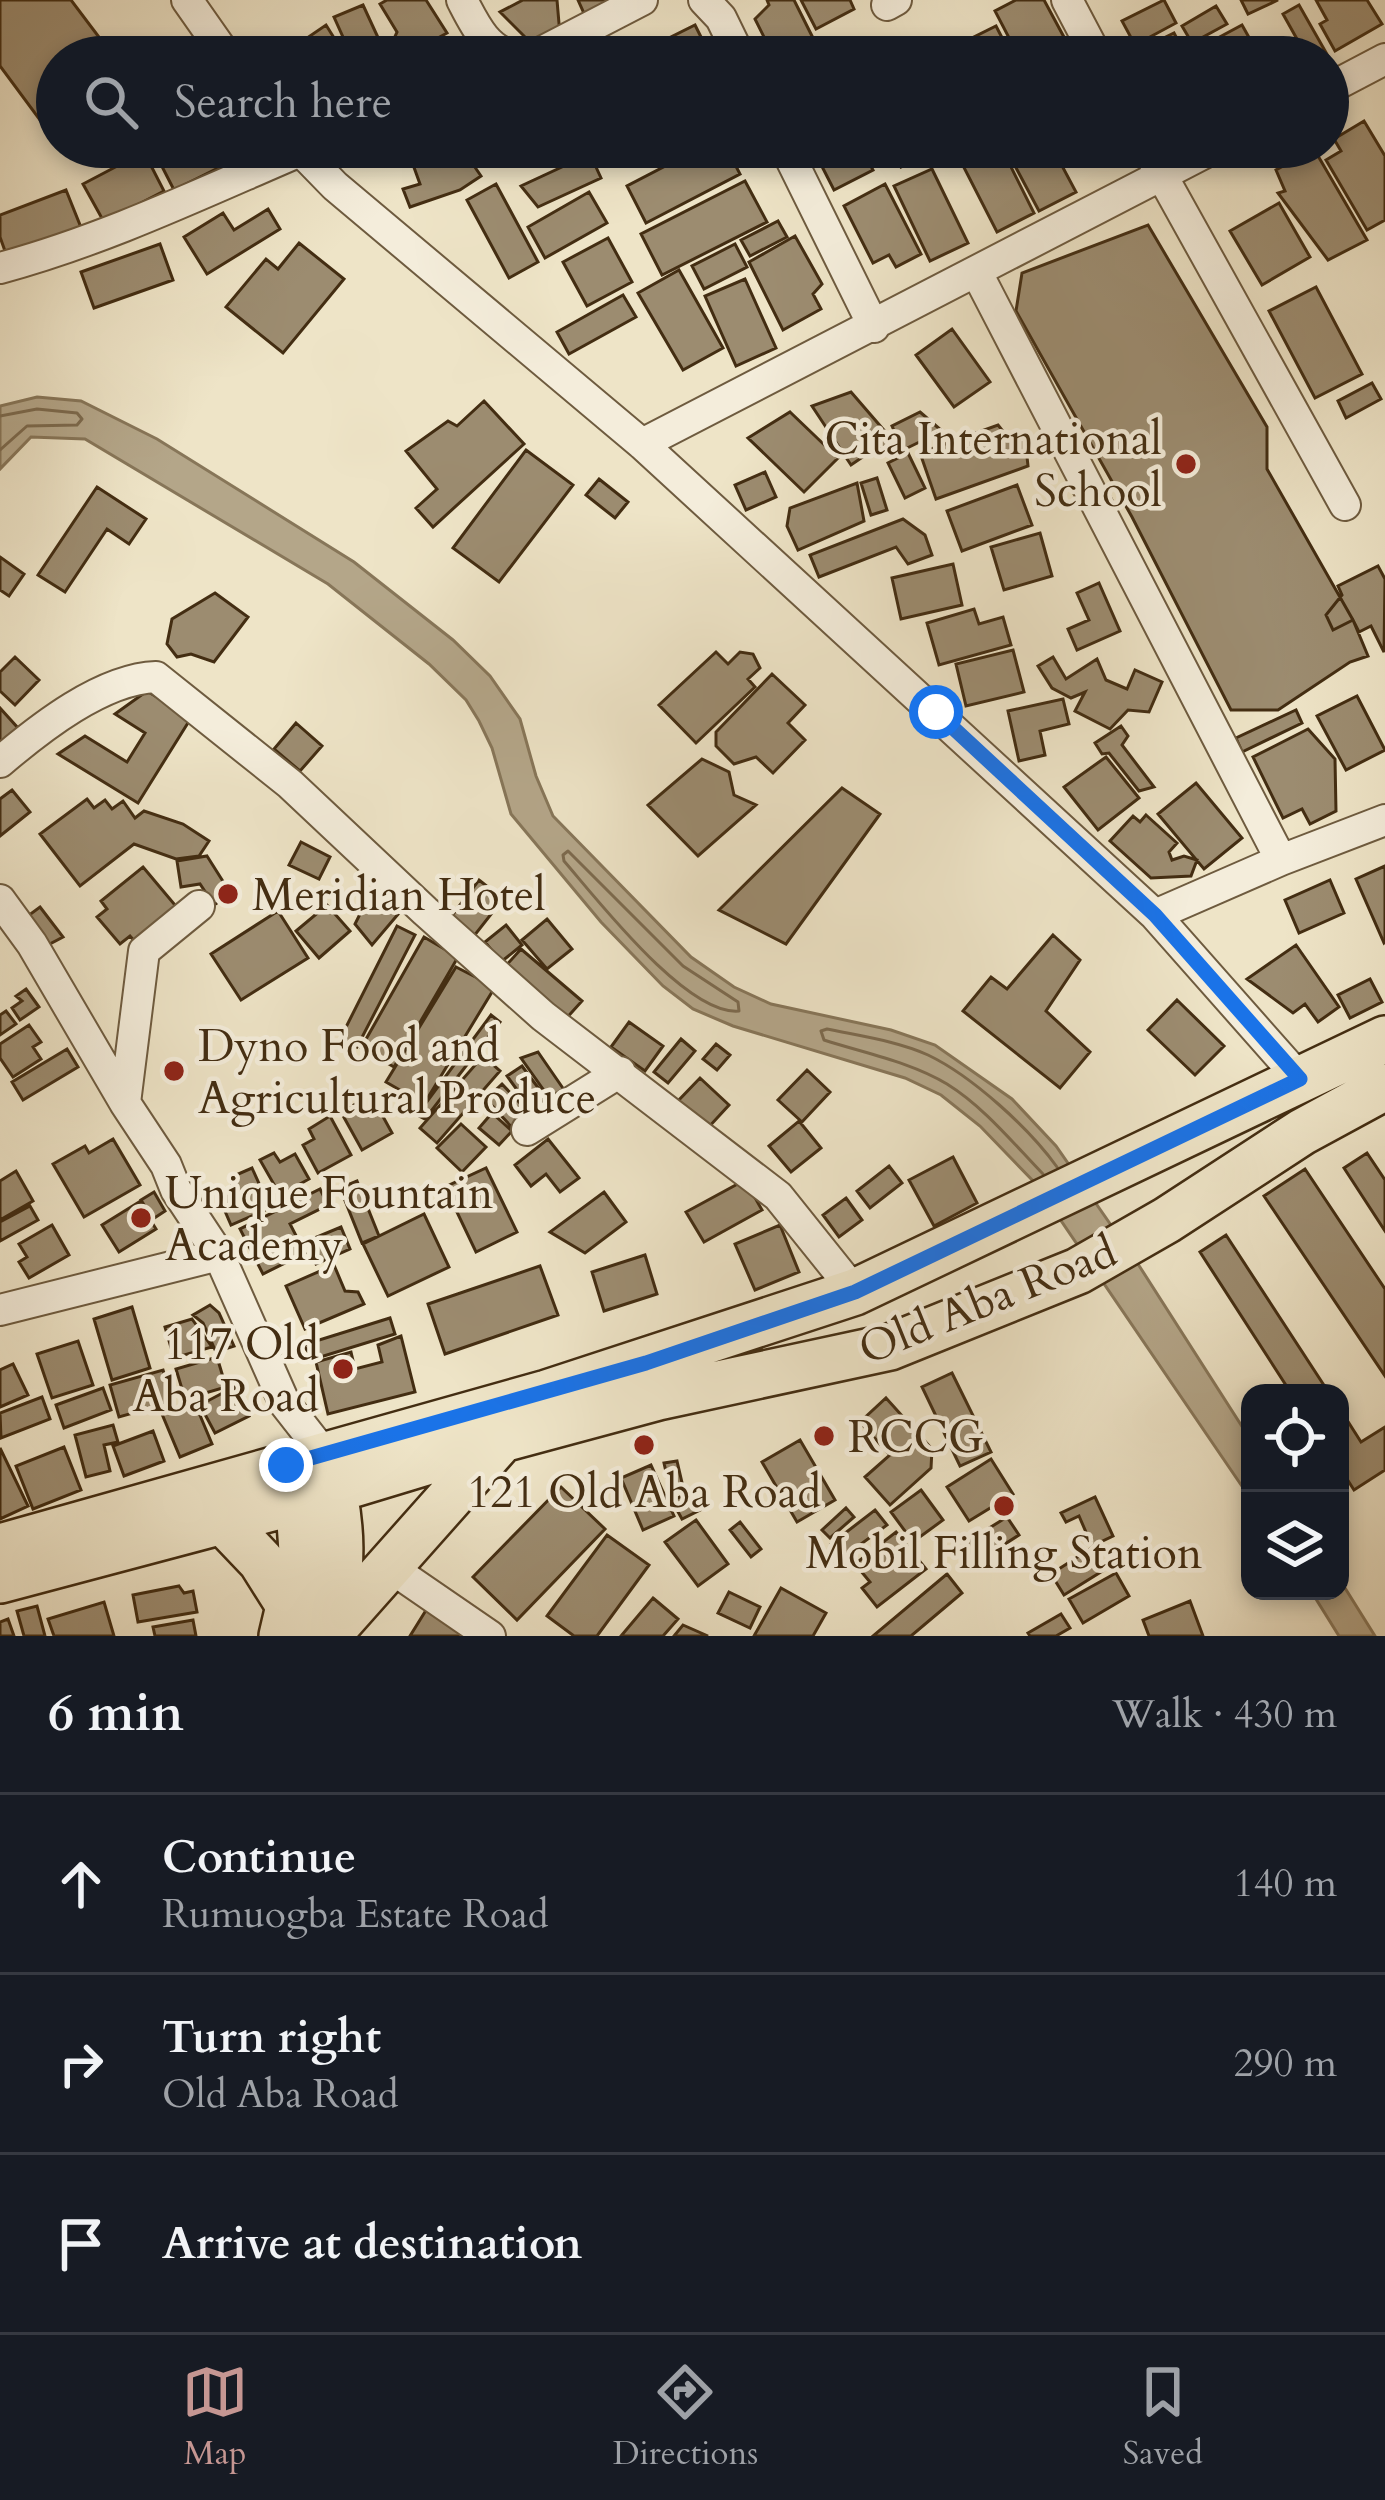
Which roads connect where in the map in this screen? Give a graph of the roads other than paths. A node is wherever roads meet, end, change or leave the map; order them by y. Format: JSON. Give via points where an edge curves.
{"nodes":[{"id":1,"x":187,"y":0,"type":"edge"},
{"id":2,"x":461,"y":0,"type":"edge"},
{"id":3,"x":642,"y":0,"type":"edge"},
{"id":4,"x":704,"y":0,"type":"edge"},
{"id":5,"x":1067,"y":0,"type":"edge"},
{"id":6,"x":212,"y":36,"type":"edge"},
{"id":7,"x":482,"y":36,"type":"edge"},
{"id":8,"x":573,"y":36,"type":"edge"},
{"id":9,"x":730,"y":36,"type":"edge"},
{"id":10,"x":1086,"y":36,"type":"edge"},
{"id":11,"x":1385,"y":59,"type":"edge"},
{"id":12,"x":1349,"y":78,"type":"edge"},
{"id":13,"x":254,"y":168,"type":"edge"},
{"id":14,"x":317,"y":168,"type":"edge"},
{"id":15,"x":795,"y":168,"type":"edge"},
{"id":16,"x":1157,"y":168,"type":"edge"},
{"id":17,"x":1176,"y":168,"type":"edge"},
{"id":18,"x":1161,"y":176,"type":"junction"},
{"id":19,"x":0,"y":268,"type":"edge"},
{"id":20,"x":977,"y":273,"type":"junction"},
{"id":21,"x":874,"y":327,"type":"junction"},
{"id":22,"x":642,"y":444,"type":"junction"},
{"id":23,"x":1345,"y":505,"type":"dead end"},
{"id":24,"x":0,"y":762,"type":"edge"},
{"id":25,"x":1385,"y":820,"type":"edge"},
{"id":26,"x":1281,"y":860,"type":"junction"},
{"id":27,"x":0,"y":900,"type":"edge"},
{"id":28,"x":199,"y":906,"type":"dead end"},
{"id":29,"x":1155,"y":915,"type":"junction"},
{"id":30,"x":1385,"y":1040,"type":"edge"},
{"id":31,"x":620,"y":1072,"type":"junction"},
{"id":32,"x":1300,"y":1079,"type":"junction"},
{"id":33,"x":1385,"y":1087,"type":"edge"},
{"id":34,"x":124,"y":1103,"type":"junction"},
{"id":35,"x":527,"y":1130,"type":"dead end"},
{"id":36,"x":220,"y":1255,"type":"junction"},
{"id":37,"x":855,"y":1292,"type":"junction"},
{"id":38,"x":4,"y":1301,"type":"edge"},
{"id":39,"x":502,"y":1439,"type":"junction"},
{"id":40,"x":310,"y":1478,"type":"junction"},
{"id":41,"x":221,"y":1520,"type":"junction"},
{"id":42,"x":0,"y":1547,"type":"edge"},
{"id":43,"x":392,"y":1568,"type":"junction"},
{"id":44,"x":0,"y":1580,"type":"edge"},
{"id":45,"x":286,"y":1622,"type":"edge"},
{"id":46,"x":327,"y":1636,"type":"edge"},
{"id":47,"x":490,"y":1636,"type":"edge"}],
"edges":[{"from":1,"to":6,"type":"street"},
{"from":2,"to":7,"type":"street"},
{"from":3,"to":8,"type":"street"},
{"from":4,"to":9,"type":"street"},
{"from":5,"to":10,"type":"street"},
{"from":11,"to":12,"type":"street"},
{"from":13,"to":19,"type":"street"},
{"from":14,"to":22,"type":"street"},
{"from":15,"to":21,"type":"street"},
{"from":16,"to":18,"type":"street"},
{"from":17,"to":18,"type":"street"},
{"from":18,"to":20,"type":"street"},
{"from":18,"to":23,"type":"street"},
{"from":20,"to":21,"type":"street"},
{"from":20,"to":26,"type":"street"},
{"from":21,"to":22,"type":"street"},
{"from":22,"to":29,"type":"street"},
{"from":24,"to":31,"type":"street","via":[[53,719],[156,677],[290,784],[543,1016]]},
{"from":25,"to":26,"type":"street"},
{"from":26,"to":29,"type":"street"},
{"from":27,"to":34,"type":"street"},
{"from":28,"to":34,"type":"street","via":[[143,951]]},
{"from":29,"to":32,"type":"street"},
{"from":30,"to":32,"type":"main road","name":"Old Aba Road"},
{"from":31,"to":35,"type":"street"},
{"from":31,"to":37,"type":"street","via":[[778,1196]]},
{"from":32,"to":37,"type":"main road","name":"Old Aba Road"},
{"from":33,"to":39,"type":"main road","name":"Old Aba Road","via":[[1078,1271],[890,1348]]},
{"from":34,"to":36,"type":"street"},
{"from":36,"to":38,"type":"street"},
{"from":36,"to":40,"type":"street"},
{"from":37,"to":40,"type":"main road","name":"Old Aba Road"},
{"from":39,"to":40,"type":"main road","name":"Old Aba Road"},
{"from":39,"to":43,"type":"main road"},
{"from":40,"to":41,"type":"main road","name":"Old Aba Road"},
{"from":40,"to":42,"type":"main road","name":"Old Aba Road"},
{"from":40,"to":45,"type":"main road"},
{"from":40,"to":46,"type":"main road","via":[[342,1552]]},
{"from":41,"to":44,"type":"main road","name":"Old Aba Road"},
{"from":41,"to":45,"type":"main road","via":[[261,1561]]},
{"from":43,"to":46,"type":"main road"},
{"from":43,"to":47,"type":"street"}]}
